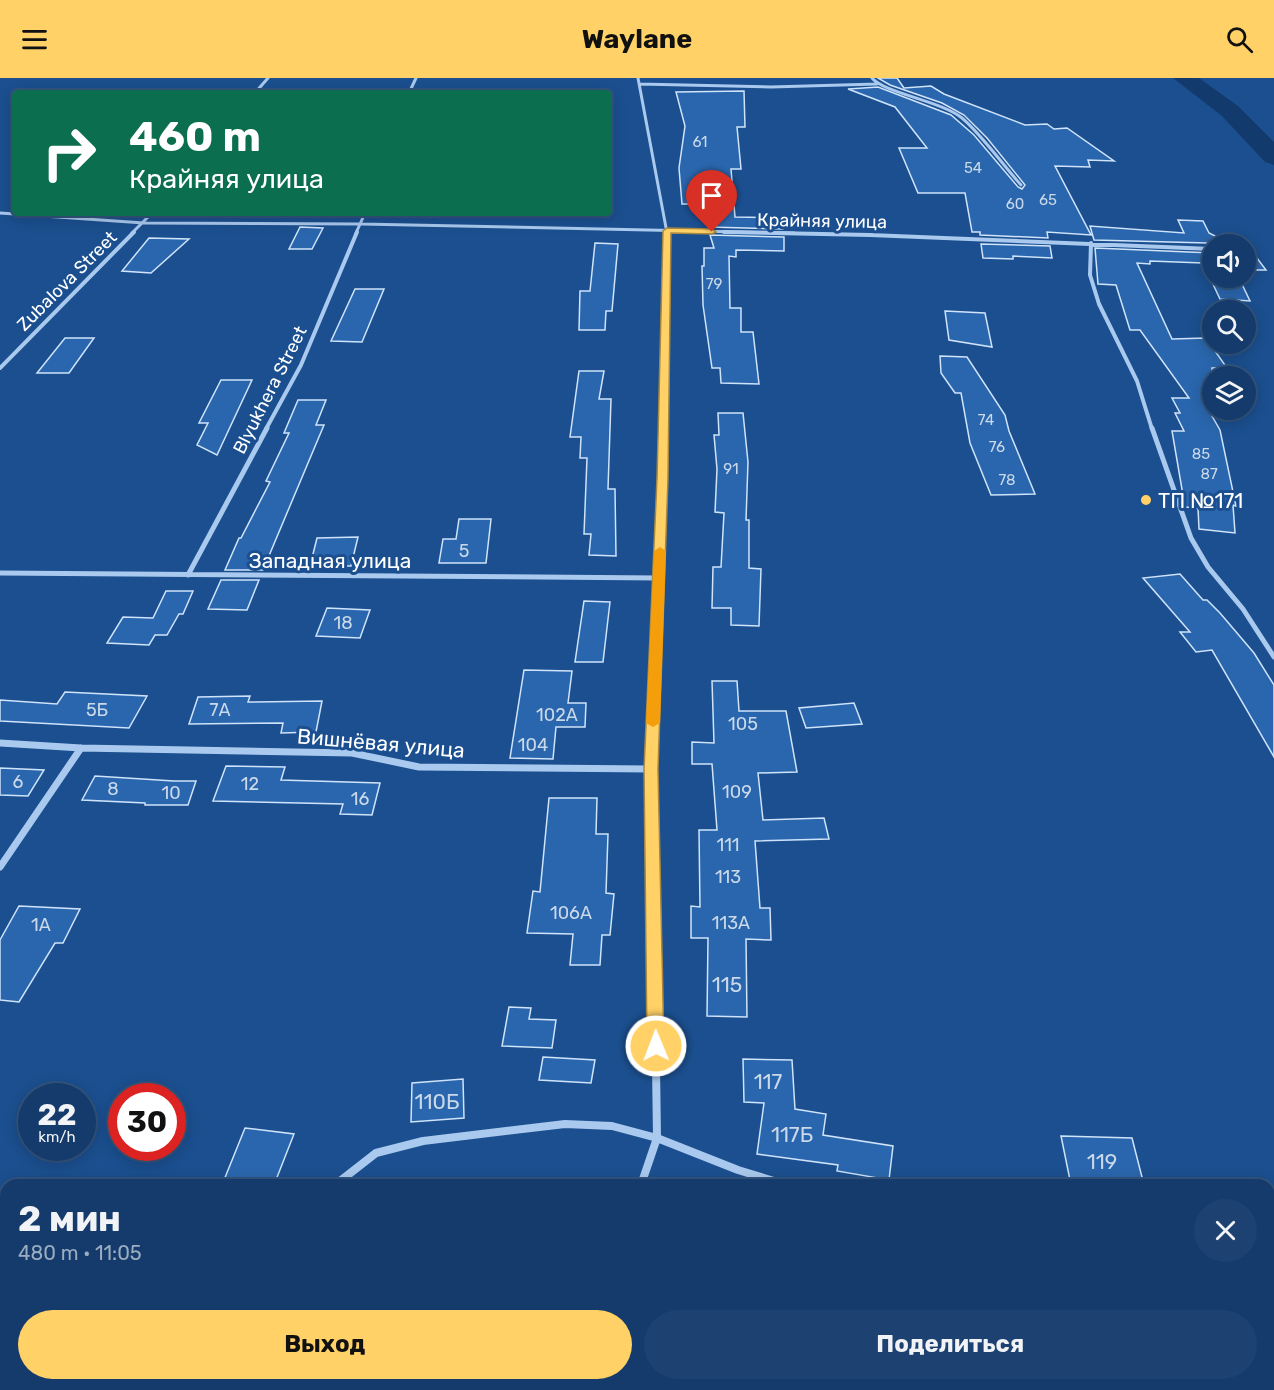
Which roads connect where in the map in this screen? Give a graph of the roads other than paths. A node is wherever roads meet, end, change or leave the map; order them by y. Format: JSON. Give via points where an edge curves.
{"nodes":[{"id":1,"x":268,"y":78,"type":"edge"},
{"id":2,"x":872,"y":78,"type":"edge"},
{"id":3,"x":639,"y":81,"type":"edge"},
{"id":4,"x":877,"y":84,"type":"junction"},
{"id":5,"x":258,"y":90,"type":"edge"},
{"id":6,"x":1021,"y":185,"type":"dead end"},
{"id":7,"x":43,"y":216,"type":"edge"},
{"id":8,"x":150,"y":216,"type":"edge"},
{"id":9,"x":364,"y":216,"type":"edge"},
{"id":10,"x":144,"y":223,"type":"junction"},
{"id":11,"x":361,"y":224,"type":"junction"},
{"id":12,"x":667,"y":231,"type":"junction"},
{"id":13,"x":1091,"y":243,"type":"junction"},
{"id":14,"x":1202,"y":249,"type":"edge"},
{"id":15,"x":0,"y":368,"type":"edge"},
{"id":16,"x":0,"y":573,"type":"edge"},
{"id":17,"x":188,"y":575,"type":"junction"},
{"id":18,"x":659,"y":578,"type":"junction"},
{"id":19,"x":1274,"y":657,"type":"edge"},
{"id":20,"x":0,"y":743,"type":"edge"},
{"id":21,"x":81,"y":748,"type":"junction"},
{"id":22,"x":651,"y":769,"type":"junction"},
{"id":23,"x":0,"y":867,"type":"edge"},
{"id":24,"x":657,"y":1138,"type":"junction"},
{"id":25,"x":343,"y":1179,"type":"edge"},
{"id":26,"x":644,"y":1179,"type":"edge"},
{"id":27,"x":768,"y":1179,"type":"edge"}],
"edges":[{"from":1,"to":5,"type":"street"},
{"from":2,"to":4,"type":"street"},
{"from":3,"to":4,"type":"street","via":[[771,87]]},
{"from":3,"to":12,"type":"street"},
{"from":4,"to":6,"type":"street","via":[[920,97],[961,117]]},
{"from":7,"to":10,"type":"street","name":"Крайняя улица"},
{"from":8,"to":10,"type":"street","name":"Zubalova Street"},
{"from":9,"to":11,"type":"street","name":"Blyukhera Street"},
{"from":10,"to":11,"type":"street","name":"Крайняя улица"},
{"from":10,"to":15,"type":"street","name":"Zubalova Street"},
{"from":11,"to":12,"type":"street","name":"Крайняя улица"},
{"from":11,"to":17,"type":"street","name":"Blyukhera Street","via":[[301,365]]},
{"from":12,"to":13,"type":"street","name":"Крайняя улица"},
{"from":12,"to":18,"type":"street"},
{"from":13,"to":14,"type":"street","name":"Крайняя улица"},
{"from":13,"to":19,"type":"street","via":[[1090,275],[1099,304],[1137,381],[1191,538]]},
{"from":16,"to":17,"type":"street","name":"Западная улица"},
{"from":17,"to":18,"type":"street","name":"Западная улица"},
{"from":18,"to":22,"type":"street"},
{"from":20,"to":21,"type":"street","name":"Вишнёвая улица"},
{"from":21,"to":22,"type":"street","name":"Вишнёвая улица","via":[[352,753],[419,767]]},
{"from":21,"to":23,"type":"street"},
{"from":22,"to":24,"type":"street"},
{"from":24,"to":25,"type":"street","via":[[612,1126],[565,1124],[423,1141],[376,1153]]},
{"from":24,"to":26,"type":"street"},
{"from":24,"to":27,"type":"street"}]}
